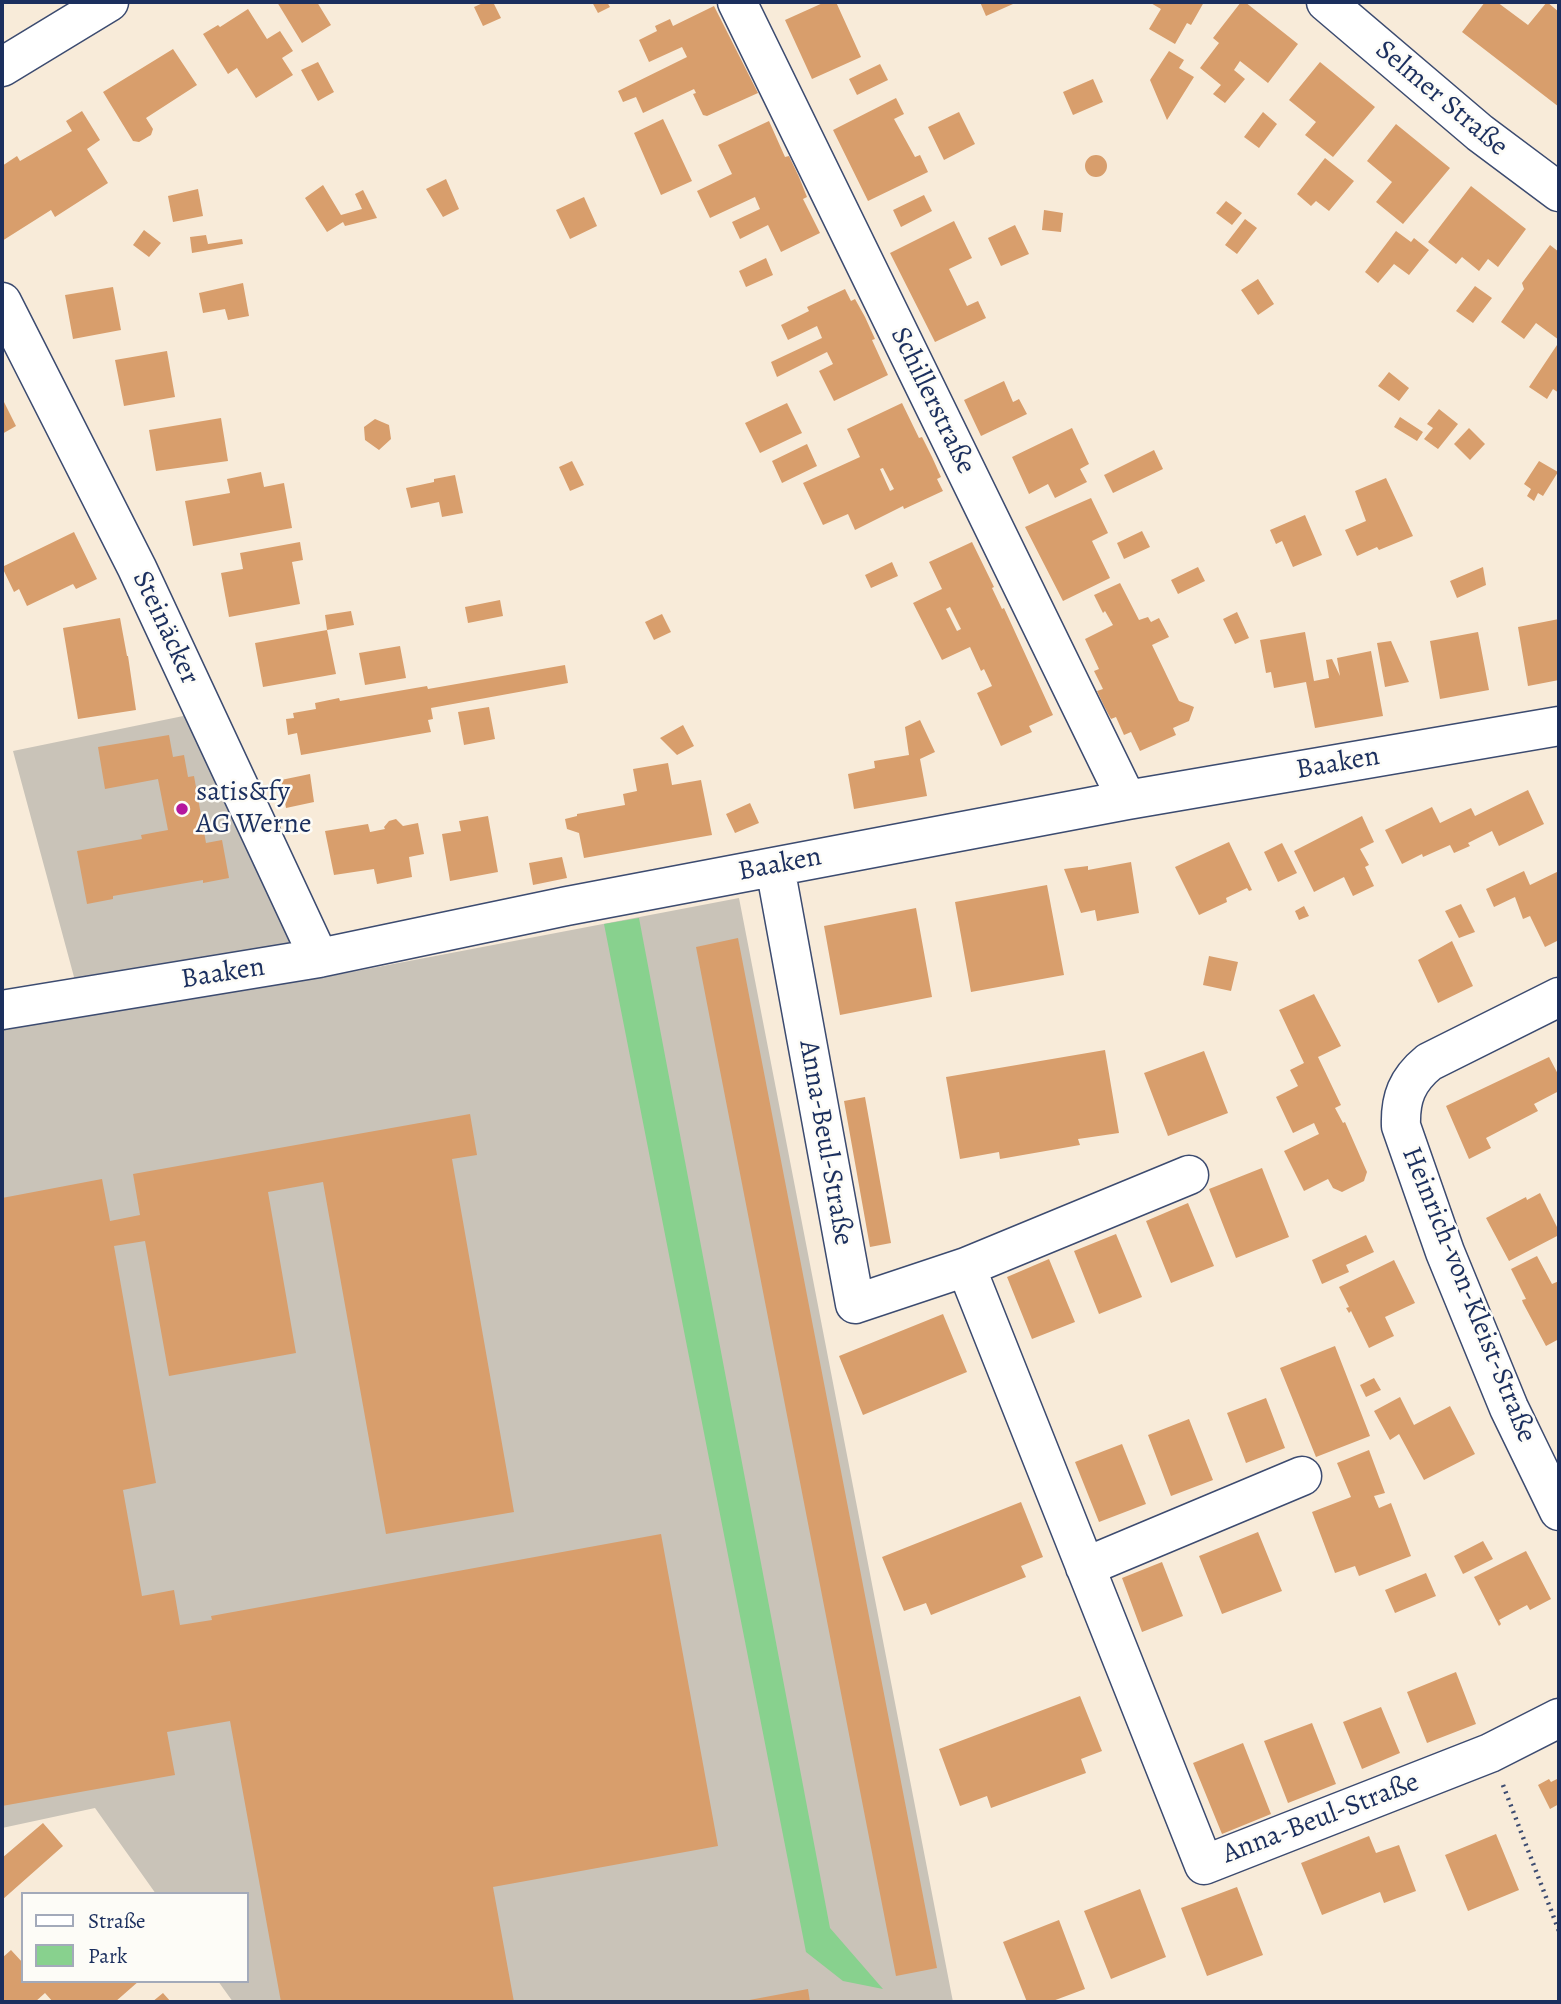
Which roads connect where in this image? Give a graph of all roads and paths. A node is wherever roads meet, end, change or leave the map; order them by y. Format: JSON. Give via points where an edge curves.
{"nodes":[{"id":1,"x":109,"y":2,"type":"edge"},
{"id":2,"x":737,"y":2,"type":"edge"},
{"id":3,"x":1325,"y":2,"type":"edge"},
{"id":4,"x":2,"y":67,"type":"edge"},
{"id":5,"x":1559,"y":192,"type":"edge"},
{"id":6,"x":2,"y":302,"type":"edge"},
{"id":7,"x":1559,"y":726,"type":"edge"},
{"id":8,"x":1127,"y":800,"type":"junction"},
{"id":9,"x":775,"y":866,"type":"junction"},
{"id":10,"x":319,"y":958,"type":"junction"},
{"id":11,"x":1559,"y":997,"type":"edge"},
{"id":12,"x":2,"y":1010,"type":"edge"},
{"id":13,"x":1189,"y":1175,"type":"dead end"},
{"id":14,"x":966,"y":1267,"type":"junction"},
{"id":15,"x":1302,"y":1476,"type":"dead end"},
{"id":16,"x":1559,"y":1511,"type":"edge"},
{"id":17,"x":1085,"y":1567,"type":"junction"},
{"id":18,"x":1559,"y":1718,"type":"edge"},
{"id":19,"x":1496,"y":1750,"type":"junction"},
{"id":20,"x":1559,"y":1931,"type":"edge"}],
"edges":[{"from":1,"to":4,"type":"street"},
{"from":2,"to":8,"type":"street","name":"Schillerstraße"},
{"from":3,"to":5,"type":"street","name":"Selmer Straße","via":[[1479,133]]},
{"from":6,"to":10,"type":"street","name":"Steinäcker","via":[[137,568]]},
{"from":7,"to":8,"type":"street","name":"Baaken"},
{"from":8,"to":9,"type":"street","name":"Baaken"},
{"from":9,"to":10,"type":"street","name":"Baaken"},
{"from":9,"to":14,"type":"street","name":"Anna-Beul-Straße","via":[[855,1304]]},
{"from":10,"to":12,"type":"street","name":"Baaken"},
{"from":11,"to":16,"type":"street","name":"Heinrich-von-Kleist-Straße","via":[[1429,1062],[1414,1074],[1401,1107],[1401,1126],[1445,1252],[1509,1408]]},
{"from":13,"to":14,"type":"street","name":"Anna-Beul-Straße"},
{"from":14,"to":17,"type":"street","name":"Anna-Beul-Straße"},
{"from":15,"to":17,"type":"street"},
{"from":17,"to":19,"type":"street","name":"Anna-Beul-Straße","via":[[1204,1865]]},
{"from":18,"to":19,"type":"street"},
{"from":19,"to":20,"type":"path"}]}
